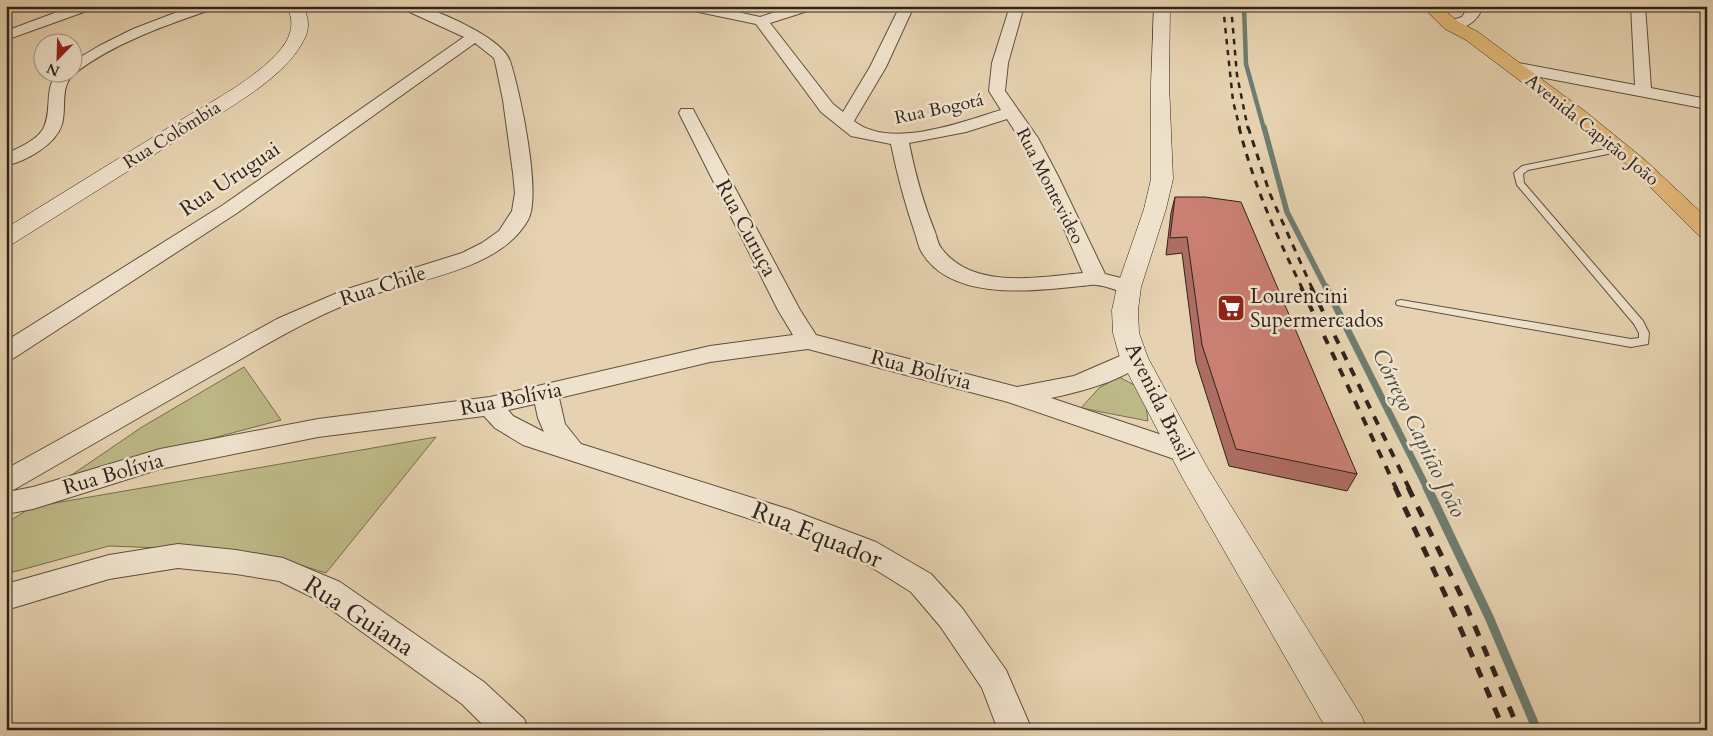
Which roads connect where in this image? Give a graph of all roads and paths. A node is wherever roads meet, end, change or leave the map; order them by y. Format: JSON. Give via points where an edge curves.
{"nodes":[{"id":1,"x":87,"y":6,"type":"edge"},
{"id":2,"x":208,"y":6,"type":"edge"},
{"id":3,"x":295,"y":6,"type":"edge"},
{"id":4,"x":408,"y":6,"type":"edge"},
{"id":5,"x":689,"y":6,"type":"edge"},
{"id":6,"x":809,"y":6,"type":"edge"},
{"id":7,"x":907,"y":6,"type":"edge"},
{"id":8,"x":1017,"y":6,"type":"edge"},
{"id":9,"x":1162,"y":6,"type":"edge"},
{"id":10,"x":1430,"y":6,"type":"edge"},
{"id":11,"x":1444,"y":6,"type":"edge"},
{"id":12,"x":1476,"y":6,"type":"edge"},
{"id":13,"x":1638,"y":6,"type":"edge"},
{"id":14,"x":761,"y":21,"type":"junction"},
{"id":15,"x":1462,"y":28,"type":"junction"},
{"id":16,"x":6,"y":36,"type":"edge"},
{"id":17,"x":474,"y":37,"type":"junction"},
{"id":18,"x":82,"y":63,"type":"edge"},
{"id":19,"x":1513,"y":67,"type":"junction"},
{"id":20,"x":60,"y":82,"type":"edge"},
{"id":21,"x":1643,"y":91,"type":"junction"},
{"id":22,"x":1707,"y":104,"type":"edge"},
{"id":23,"x":1011,"y":112,"type":"junction"},
{"id":24,"x":687,"y":113,"type":"dead end"},
{"id":25,"x":845,"y":123,"type":"junction"},
{"id":26,"x":899,"y":140,"type":"junction"},
{"id":27,"x":1620,"y":149,"type":"junction"},
{"id":28,"x":6,"y":161,"type":"edge"},
{"id":29,"x":1705,"y":228,"type":"edge"},
{"id":30,"x":6,"y":238,"type":"edge"},
{"id":31,"x":1096,"y":278,"type":"junction"},
{"id":32,"x":1129,"y":287,"type":"junction"},
{"id":33,"x":1401,"y":303,"type":"dead end"},
{"id":34,"x":808,"y":341,"type":"junction"},
{"id":35,"x":6,"y":352,"type":"edge"},
{"id":36,"x":1134,"y":358,"type":"junction"},
{"id":37,"x":546,"y":393,"type":"junction"},
{"id":38,"x":1014,"y":395,"type":"junction"},
{"id":39,"x":490,"y":406,"type":"junction"},
{"id":40,"x":571,"y":450,"type":"junction"},
{"id":41,"x":1183,"y":452,"type":"junction"},
{"id":42,"x":6,"y":482,"type":"edge"},
{"id":43,"x":6,"y":503,"type":"edge"},
{"id":44,"x":6,"y":597,"type":"edge"},
{"id":45,"x":512,"y":730,"type":"edge"},
{"id":46,"x":1016,"y":730,"type":"edge"},
{"id":47,"x":1348,"y":730,"type":"edge"}],
"edges":[{"from":1,"to":16,"type":"street"},
{"from":2,"to":18,"type":"street","via":[[146,28]]},
{"from":3,"to":30,"type":"main road","name":"Rua Colômbia","via":[[302,20],[298,38],[263,76]]},
{"from":4,"to":17,"type":"street","name":"Rua Chile"},
{"from":5,"to":14,"type":"street"},
{"from":6,"to":14,"type":"street"},
{"from":7,"to":25,"type":"street","via":[[878,67]]},
{"from":8,"to":23,"type":"street","name":"Rua Montevideo","via":[[996,84],[1000,97]]},
{"from":9,"to":32,"type":"main road","name":"Avenida Brasil","via":[[1162,179]]},
{"from":10,"to":15,"type":"highway","name":"Avenida Capitão João"},
{"from":11,"to":15,"type":"highway","name":"Avenida Capitão João"},
{"from":12,"to":15,"type":"street"},
{"from":13,"to":21,"type":"street"},
{"from":14,"to":25,"type":"street","name":"Rua Bogotá","via":[[827,108]]},
{"from":15,"to":19,"type":"highway","name":"Avenida Capitão João"},
{"from":17,"to":35,"type":"street","name":"Rua Uruguai","via":[[230,209]]},
{"from":17,"to":42,"type":"street","name":"Rua Chile","via":[[500,56],[517,132],[524,200],[518,220],[503,238],[478,254],[363,290],[285,324]]},
{"from":19,"to":21,"type":"street"},
{"from":19,"to":27,"type":"highway","name":"Avenida Capitão João"},
{"from":20,"to":28,"type":"street","via":[[50,131]]},
{"from":21,"to":22,"type":"street"},
{"from":23,"to":26,"type":"street","name":"Rua Bogotá","via":[[960,128]]},
{"from":23,"to":31,"type":"street","name":"Rua Montevideo","via":[[1049,176]]},
{"from":24,"to":34,"type":"street","name":"Rua Curuça"},
{"from":25,"to":26,"type":"street","name":"Rua Bogotá","via":[[857,132]]},
{"from":26,"to":31,"type":"street","via":[[914,202],[931,249],[942,263],[976,280],[998,284]]},
{"from":27,"to":29,"type":"highway","name":"Avenida Capitão João"},
{"from":27,"to":33,"type":"lane","via":[[1525,168],[1518,173],[1520,183],[1639,323],[1644,341],[1631,343]]},
{"from":31,"to":32,"type":"street"},
{"from":32,"to":36,"type":"main road","name":"Avenida Brasil","via":[[1125,310],[1126,334]]},
{"from":34,"to":37,"type":"street","name":"Rua Bolívia","via":[[710,354]]},
{"from":34,"to":38,"type":"street","name":"Rua Bolívia"},
{"from":36,"to":38,"type":"street","name":"Rua Bolívia","via":[[1100,377],[1075,385]]},
{"from":36,"to":41,"type":"main road","name":"Avenida Brasil"},
{"from":37,"to":39,"type":"street","name":"Rua Bolívia"},
{"from":37,"to":40,"type":"street","via":[[549,421]]},
{"from":38,"to":41,"type":"street","name":"Rua Bolívia"},
{"from":39,"to":40,"type":"street","name":"Rua Equador","via":[[504,422],[532,438]]},
{"from":39,"to":43,"type":"street","name":"Rua Bolívia","via":[[318,428],[160,459],[33,498]]},
{"from":40,"to":46,"type":"street","name":"Rua Equador","via":[[781,518],[866,550],[894,566],[921,583],[950,617],[995,680]]},
{"from":41,"to":47,"type":"main road","name":"Avenida Brasil"},
{"from":44,"to":45,"type":"street","name":"Rua Guiana","via":[[109,567],[178,556],[283,570],[329,591],[398,639],[473,693]]}]}
